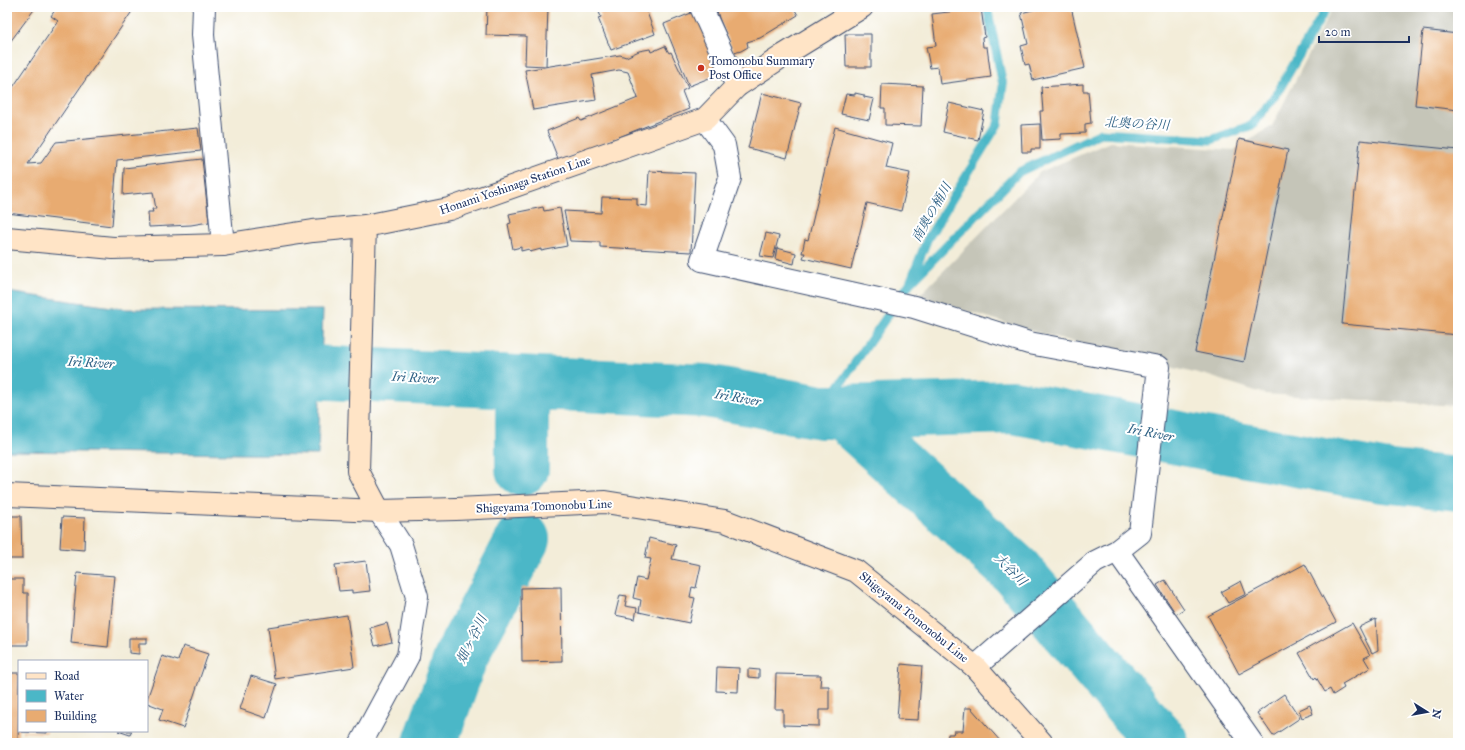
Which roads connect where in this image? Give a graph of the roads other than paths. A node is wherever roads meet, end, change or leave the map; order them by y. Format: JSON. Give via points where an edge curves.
{"nodes":[{"id":1,"x":204,"y":7,"type":"edge"},
{"id":2,"x":701,"y":7,"type":"edge"},
{"id":3,"x":862,"y":7,"type":"edge"},
{"id":4,"x":737,"y":86,"type":"junction"},
{"id":5,"x":705,"y":119,"type":"junction"},
{"id":6,"x":365,"y":226,"type":"junction"},
{"id":7,"x":7,"y":238,"type":"edge"},
{"id":8,"x":223,"y":246,"type":"junction"},
{"id":9,"x":7,"y":495,"type":"edge"},
{"id":10,"x":378,"y":511,"type":"junction"},
{"id":11,"x":1117,"y":551,"type":"junction"},
{"id":12,"x":975,"y":667,"type":"junction"},
{"id":13,"x":361,"y":743,"type":"edge"},
{"id":14,"x":1042,"y":743,"type":"edge"},
{"id":15,"x":1252,"y":743,"type":"edge"}],
"edges":[{"from":1,"to":8,"type":"street","via":[[203,35]]},
{"from":2,"to":4,"type":"street"},
{"from":3,"to":4,"type":"main road","name":"Honami Yoshinaga Station Line"},
{"from":4,"to":5,"type":"main road","name":"Honami Yoshinaga Station Line"},
{"from":5,"to":6,"type":"main road","name":"Honami Yoshinaga Station Line","via":[[450,209]]},
{"from":5,"to":11,"type":"street","via":[[724,145],[730,178],[702,260],[914,307],[1029,343],[1159,367],[1140,533]]},
{"from":6,"to":8,"type":"main road","name":"Honami Yoshinaga Station Line"},
{"from":6,"to":10,"type":"main road","via":[[358,471]]},
{"from":7,"to":8,"type":"main road","name":"Honami Yoshinaga Station Line","via":[[113,248]]},
{"from":9,"to":10,"type":"main road","name":"Shigeyama Tomonobu Line"},
{"from":10,"to":12,"type":"main road","name":"Shigeyama Tomonobu Line","via":[[456,510],[605,502],[725,521],[856,571]]},
{"from":10,"to":13,"type":"street","via":[[401,545],[417,597],[408,656]]},
{"from":11,"to":12,"type":"street","via":[[1095,562]]},
{"from":11,"to":15,"type":"street"},
{"from":12,"to":14,"type":"main road","name":"Shigeyama Tomonobu Line"}]}
